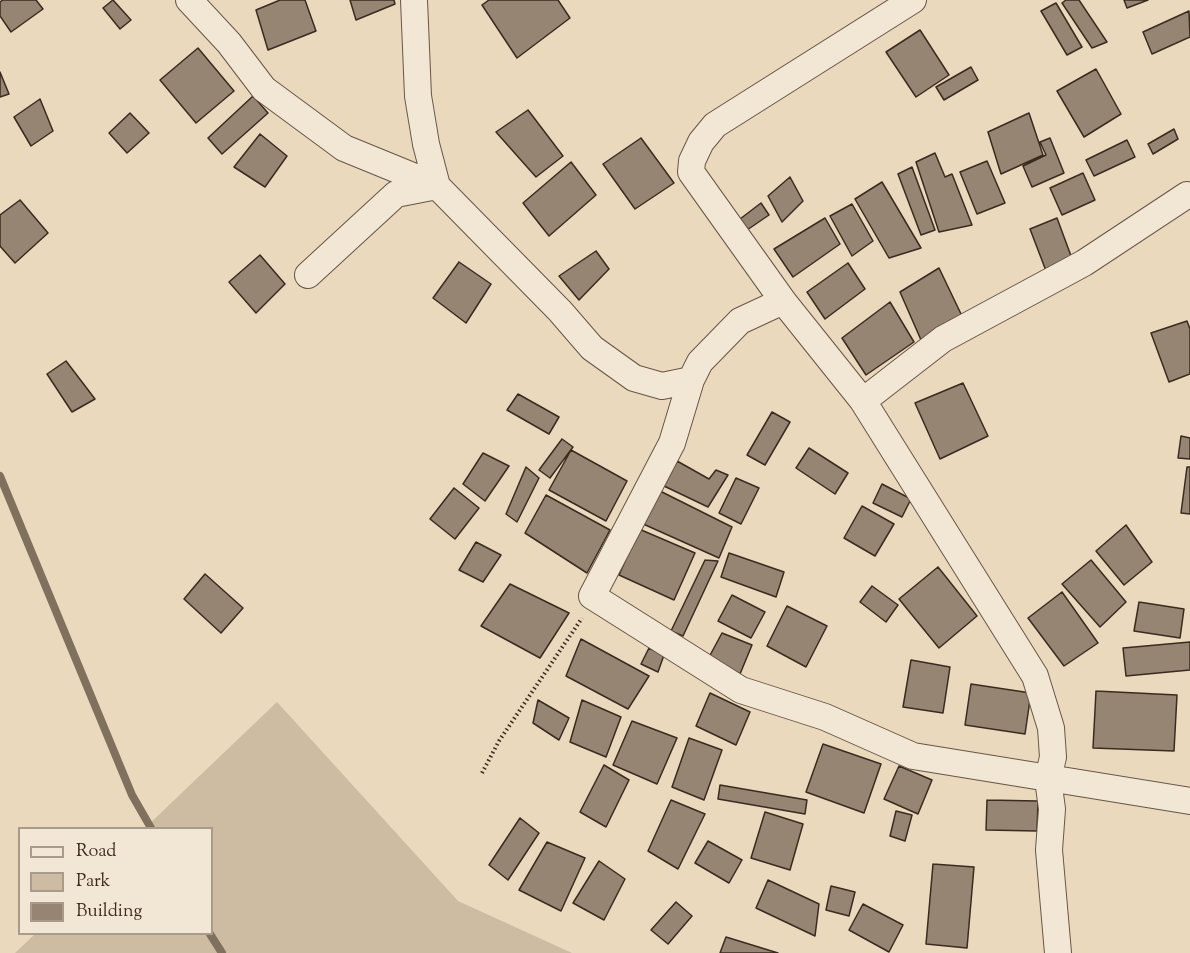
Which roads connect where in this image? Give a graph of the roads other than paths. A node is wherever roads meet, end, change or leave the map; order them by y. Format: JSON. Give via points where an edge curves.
{"nodes":[{"id":1,"x":189,"y":0,"type":"edge"},
{"id":2,"x":414,"y":0,"type":"edge"},
{"id":3,"x":914,"y":0,"type":"edge"},
{"id":4,"x":437,"y":186,"type":"junction"},
{"id":5,"x":1187,"y":195,"type":"dead end"},
{"id":6,"x":308,"y":274,"type":"dead end"},
{"id":7,"x":783,"y":301,"type":"junction"},
{"id":8,"x":691,"y":380,"type":"junction"},
{"id":9,"x":863,"y":401,"type":"junction"},
{"id":10,"x":1048,"y":779,"type":"junction"},
{"id":11,"x":1190,"y":801,"type":"edge"},
{"id":12,"x":1055,"y":951,"type":"edge"}],
"edges":[{"from":1,"to":4,"type":"street","via":[[264,89],[344,148]]},
{"from":2,"to":4,"type":"street","via":[[418,96]]},
{"from":3,"to":7,"type":"street","via":[[715,125],[696,151],[691,172]]},
{"from":4,"to":6,"type":"street","via":[[396,194]]},
{"from":4,"to":8,"type":"street","via":[[592,348],[634,378],[662,386]]},
{"from":5,"to":9,"type":"street","via":[[1084,263],[943,339]]},
{"from":7,"to":8,"type":"street","via":[[740,321],[700,362]]},
{"from":7,"to":9,"type":"street"},
{"from":8,"to":10,"type":"street","via":[[672,443],[592,596],[741,690],[825,717],[913,756]]},
{"from":9,"to":10,"type":"street","via":[[1035,676],[1051,728],[1053,757]]},
{"from":10,"to":11,"type":"street"},
{"from":10,"to":12,"type":"street","via":[[1053,809],[1049,850]]}]}
